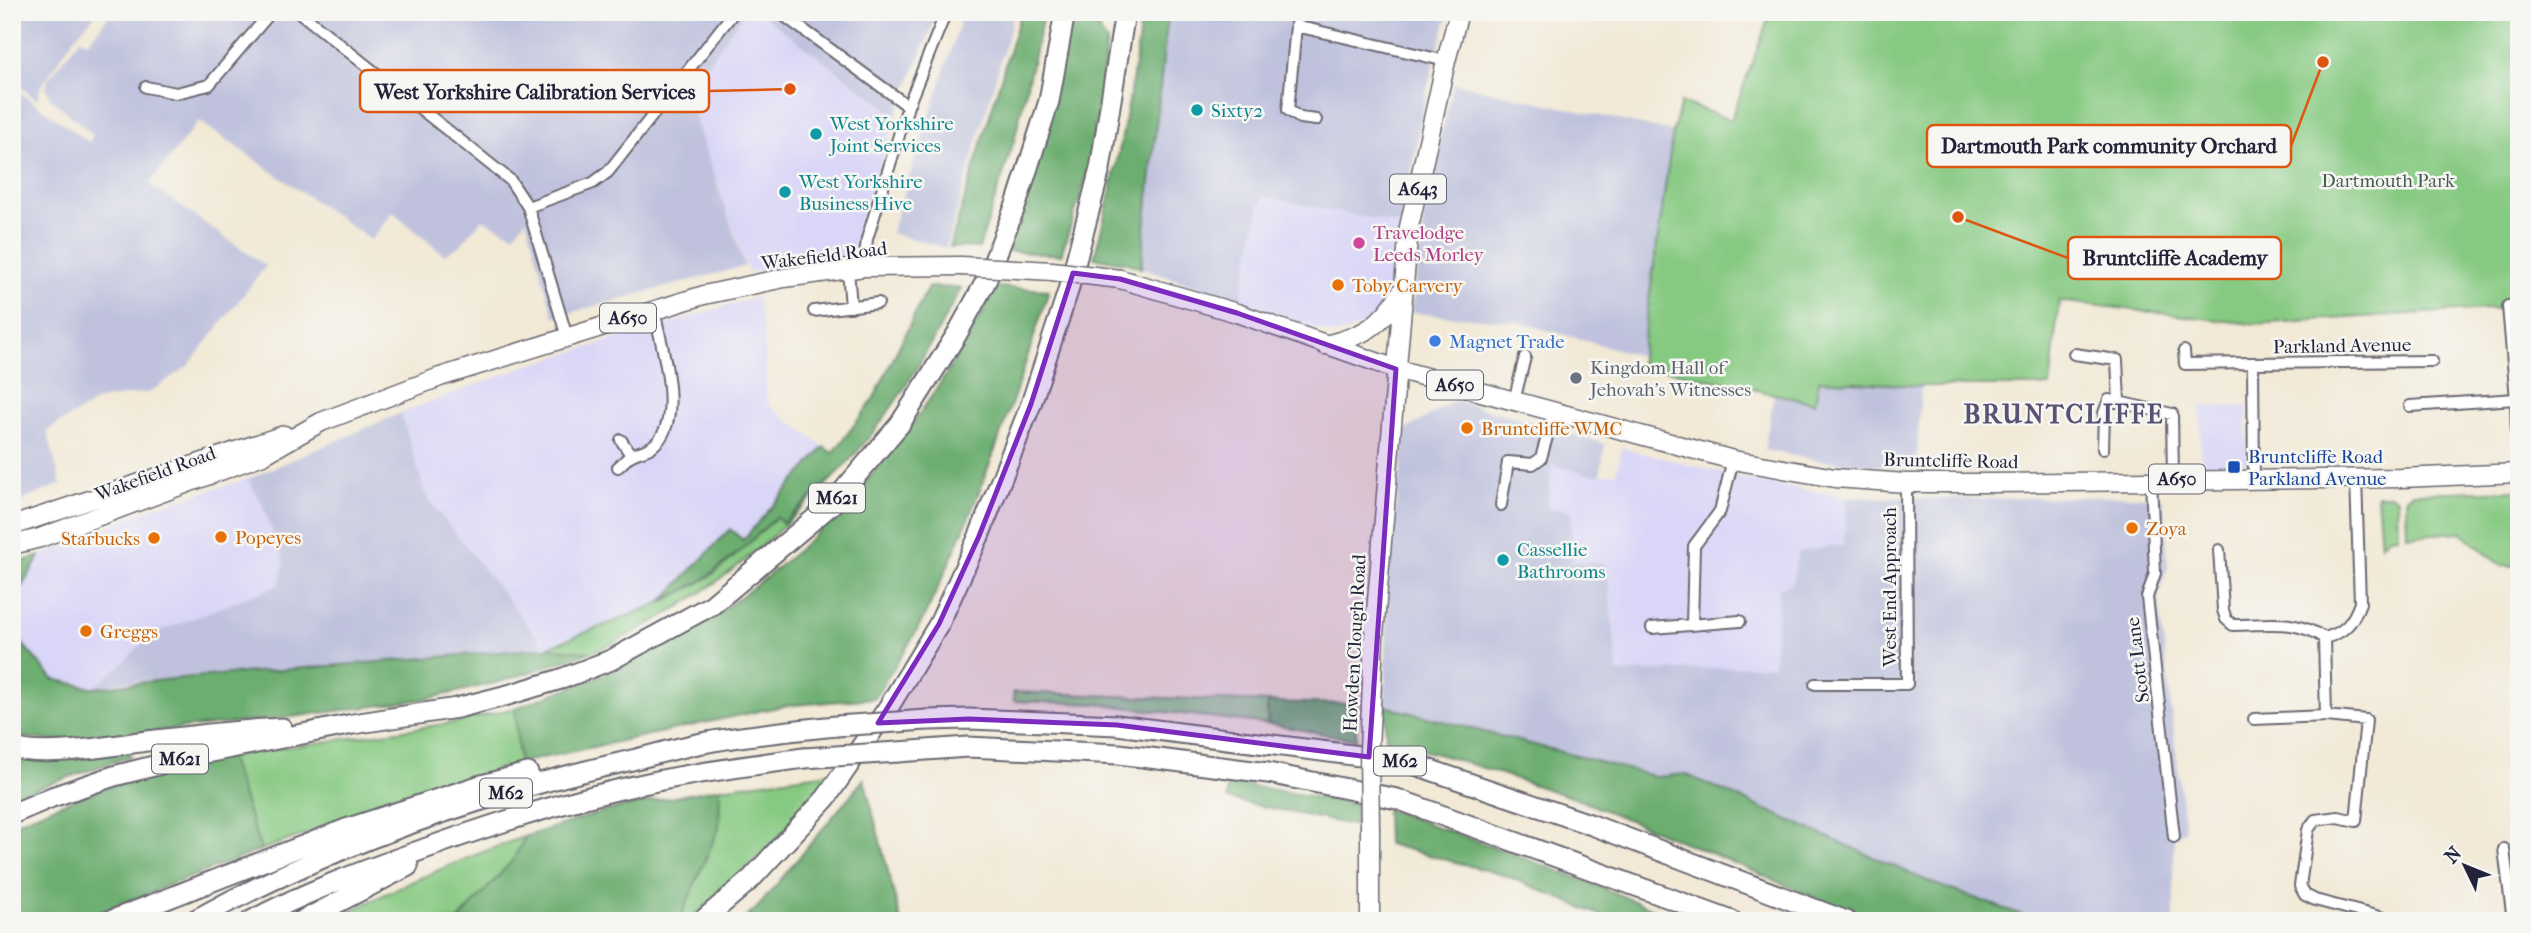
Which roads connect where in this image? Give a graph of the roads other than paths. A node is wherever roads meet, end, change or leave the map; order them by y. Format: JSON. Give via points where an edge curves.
{"nodes":[{"id":1,"x":271,"y":12,"type":"edge"},
{"id":2,"x":299,"y":12,"type":"edge"},
{"id":3,"x":734,"y":12,"type":"edge"},
{"id":4,"x":779,"y":12,"type":"edge"},
{"id":5,"x":946,"y":12,"type":"edge"},
{"id":6,"x":1065,"y":12,"type":"edge"},
{"id":7,"x":1125,"y":12,"type":"edge"},
{"id":8,"x":1297,"y":12,"type":"edge"},
{"id":9,"x":1459,"y":12,"type":"edge"},
{"id":10,"x":1296,"y":26,"type":"junction"},
{"id":11,"x":1446,"y":61,"type":"junction"},
{"id":12,"x":146,"y":87,"type":"dead end"},
{"id":13,"x":908,"y":106,"type":"junction"},
{"id":14,"x":1316,"y":120,"type":"dead end"},
{"id":15,"x":528,"y":207,"type":"junction"},
{"id":16,"x":856,"y":268,"type":"junction"},
{"id":17,"x":1403,"y":288,"type":"junction"},
{"id":18,"x":878,"y":303,"type":"dead end"},
{"id":19,"x":2508,"y":306,"type":"dead end"},
{"id":20,"x":851,"y":307,"type":"junction"},
{"id":21,"x":654,"y":310,"type":"junction"},
{"id":22,"x":814,"y":311,"type":"dead end"},
{"id":23,"x":567,"y":337,"type":"junction"},
{"id":24,"x":1325,"y":345,"type":"junction"},
{"id":25,"x":2184,"y":351,"type":"dead end"},
{"id":26,"x":2074,"y":354,"type":"dead end"},
{"id":27,"x":1525,"y":357,"type":"dead end"},
{"id":28,"x":2432,"y":361,"type":"dead end"},
{"id":29,"x":2253,"y":363,"type":"junction"},
{"id":30,"x":1396,"y":369,"type":"junction"},
{"id":31,"x":2516,"y":399,"type":"junction"},
{"id":32,"x":1514,"y":401,"type":"junction"},
{"id":33,"x":2119,"y":401,"type":"junction"},
{"id":34,"x":2410,"y":406,"type":"dead end"},
{"id":35,"x":1553,"y":412,"type":"junction"},
{"id":36,"x":621,"y":440,"type":"dead end"},
{"id":37,"x":2104,"y":449,"type":"dead end"},
{"id":38,"x":631,"y":455,"type":"junction"},
{"id":39,"x":231,"y":459,"type":"junction"},
{"id":40,"x":1733,"y":460,"type":"junction"},
{"id":41,"x":618,"y":467,"type":"dead end"},
{"id":42,"x":2518,"y":473,"type":"edge"},
{"id":43,"x":2356,"y":478,"type":"junction"},
{"id":44,"x":2151,"y":479,"type":"junction"},
{"id":45,"x":2173,"y":479,"type":"junction"},
{"id":46,"x":2254,"y":480,"type":"junction"},
{"id":47,"x":1906,"y":483,"type":"junction"},
{"id":48,"x":1501,"y":505,"type":"dead end"},
{"id":49,"x":12,"y":526,"type":"edge"},
{"id":50,"x":12,"y":545,"type":"edge"},
{"id":51,"x":2220,"y":550,"type":"dead end"},
{"id":52,"x":1740,"y":621,"type":"dead end"},
{"id":53,"x":1692,"y":625,"type":"junction"},
{"id":54,"x":1652,"y":628,"type":"dead end"},
{"id":55,"x":2324,"y":638,"type":"junction"},
{"id":56,"x":1815,"y":684,"type":"dead end"},
{"id":57,"x":2326,"y":716,"type":"junction"},
{"id":58,"x":2254,"y":719,"type":"dead end"},
{"id":59,"x":353,"y":724,"type":"junction"},
{"id":60,"x":719,"y":740,"type":"junction"},
{"id":61,"x":12,"y":747,"type":"edge"},
{"id":62,"x":12,"y":814,"type":"edge"},
{"id":63,"x":490,"y":825,"type":"junction"},
{"id":64,"x":2174,"y":837,"type":"dead end"},
{"id":65,"x":2504,"y":849,"type":"dead end"},
{"id":66,"x":110,"y":921,"type":"edge"},
{"id":67,"x":193,"y":921,"type":"edge"},
{"id":68,"x":251,"y":921,"type":"edge"},
{"id":69,"x":302,"y":921,"type":"edge"},
{"id":70,"x":702,"y":921,"type":"edge"},
{"id":71,"x":1370,"y":921,"type":"edge"},
{"id":72,"x":1732,"y":921,"type":"edge"},
{"id":73,"x":1846,"y":921,"type":"edge"},
{"id":74,"x":2395,"y":921,"type":"edge"},
{"id":75,"x":2513,"y":921,"type":"edge"}],
"edges":[{"from":1,"to":12,"type":"street","via":[[209,85],[176,93]]},
{"from":2,"to":15,"type":"street","via":[[510,180]]},
{"from":3,"to":15,"type":"street","via":[[608,172],[593,183]]},
{"from":4,"to":13,"type":"street"},
{"from":5,"to":13,"type":"street"},
{"from":6,"to":59,"type":"highway","number":"M621","via":[[1049,101],[986,281],[900,424],[832,504],[712,605],[611,660],[457,708]]},
{"from":7,"to":70,"type":"highway","via":[[1100,169],[1068,291],[1031,404],[939,624],[826,797],[751,879]]},
{"from":8,"to":10,"type":"street"},
{"from":9,"to":11,"type":"main road","number":"A643"},
{"from":10,"to":11,"type":"street"},
{"from":10,"to":14,"type":"street","via":[[1289,110],[1300,118]]},
{"from":11,"to":17,"type":"main road","number":"A643","via":[[1409,227]]},
{"from":13,"to":16,"type":"street"},
{"from":15,"to":23,"type":"street"},
{"from":16,"to":20,"type":"street"},
{"from":16,"to":21,"type":"main road","name":"Wakefield Road","number":"A650","via":[[784,278]]},
{"from":16,"to":24,"type":"main road","name":"Wakefield Road","number":"A650","bridge":true,"via":[[1012,268],[1120,279]]},
{"from":17,"to":24,"type":"main road","via":[[1370,330]]},
{"from":17,"to":30,"type":"main road","number":"A643"},
{"from":18,"to":20,"type":"street"},
{"from":19,"to":31,"type":"street"},
{"from":20,"to":22,"type":"street"},
{"from":21,"to":23,"type":"main road","name":"Wakefield Road","number":"A650"},
{"from":21,"to":38,"type":"street","via":[[668,379],[670,417],[660,439],[648,451]]},
{"from":23,"to":39,"type":"main road","name":"Wakefield Road","number":"A650","via":[[440,377]]},
{"from":24,"to":30,"type":"main road","name":"Wakefield Road","number":"A650"},
{"from":25,"to":29,"type":"street","name":"Parkland Avenue","via":[[2184,369]]},
{"from":26,"to":33,"type":"street","via":[[2117,360]]},
{"from":27,"to":32,"type":"street"},
{"from":28,"to":29,"type":"street","name":"Parkland Avenue"},
{"from":29,"to":46,"type":"street","name":"Parkland Avenue"},
{"from":30,"to":32,"type":"main road","name":"Bruntcliffe Road","number":"A650"},
{"from":30,"to":71,"type":"main road","name":"Howden Clough Road","number":"A643","bridge":true,"via":[[1374,635]]},
{"from":31,"to":34,"type":"street"},
{"from":31,"to":42,"type":"street"},
{"from":32,"to":35,"type":"main road","name":"Bruntcliffe Road","number":"A650"},
{"from":33,"to":37,"type":"street","via":[[2109,400],[2104,413]]},
{"from":33,"to":45,"type":"street","via":[[2172,414]]},
{"from":35,"to":40,"type":"main road","name":"Bruntcliffe Road","number":"A650"},
{"from":35,"to":48,"type":"street","via":[[1541,458],[1533,464],[1508,462]]},
{"from":36,"to":38,"type":"street"},
{"from":38,"to":41,"type":"street"},
{"from":39,"to":49,"type":"main road","name":"Wakefield Road","number":"A650"},
{"from":39,"to":50,"type":"main road","name":"Wakefield Road","number":"A650","via":[[40,538]]},
{"from":40,"to":47,"type":"main road","name":"Bruntcliffe Road","number":"A650","via":[[1835,478]]},
{"from":40,"to":53,"type":"street","via":[[1720,511],[1694,546]]},
{"from":42,"to":43,"type":"main road","name":"Bruntcliffe Road","number":"A650"},
{"from":43,"to":46,"type":"main road","name":"Bruntcliffe Road","number":"A650"},
{"from":43,"to":55,"type":"street","via":[[2360,603],[2353,622]]},
{"from":44,"to":45,"type":"main road","name":"Bruntcliffe Road","number":"A650"},
{"from":44,"to":47,"type":"main road","name":"Bruntcliffe Road","number":"A650"},
{"from":44,"to":64,"type":"street","name":"Scott Lane","via":[[2155,573],[2147,597]]},
{"from":45,"to":46,"type":"main road","name":"Bruntcliffe Road","number":"A650"},
{"from":47,"to":56,"type":"street","name":"West End Approach","via":[[1906,684]]},
{"from":51,"to":55,"type":"street","via":[[2225,619],[2233,625],[2295,624]]},
{"from":52,"to":53,"type":"street"},
{"from":53,"to":54,"type":"street"},
{"from":55,"to":57,"type":"street"},
{"from":57,"to":58,"type":"street"},
{"from":57,"to":74,"type":"street","via":[[2366,720],[2356,821],[2338,817],[2315,820],[2308,830],[2301,886],[2305,895],[2315,900]]},
{"from":59,"to":61,"type":"highway","number":"M621","via":[[239,730],[80,750]]},
{"from":59,"to":62,"type":"highway","number":"M621","via":[[114,776]]},
{"from":60,"to":66,"type":"highway","via":[[554,766],[478,786],[346,829]]},
{"from":60,"to":67,"type":"highway","number":"M62","via":[[575,772],[485,799],[352,845]]},
{"from":60,"to":73,"type":"highway","number":"M62","bridge":true,"via":[[836,726],[969,719],[1117,725],[1407,762],[1592,825]]},
{"from":63,"to":68,"type":"highway","number":"M62","via":[[349,876]]},
{"from":63,"to":69,"type":"highway","number":"M62"},
{"from":63,"to":72,"type":"highway","number":"M62","bridge":true,"via":[[658,780],[804,758],[968,747],[1119,754],[1268,773],[1384,796]]},
{"from":65,"to":75,"type":"street"}]}
